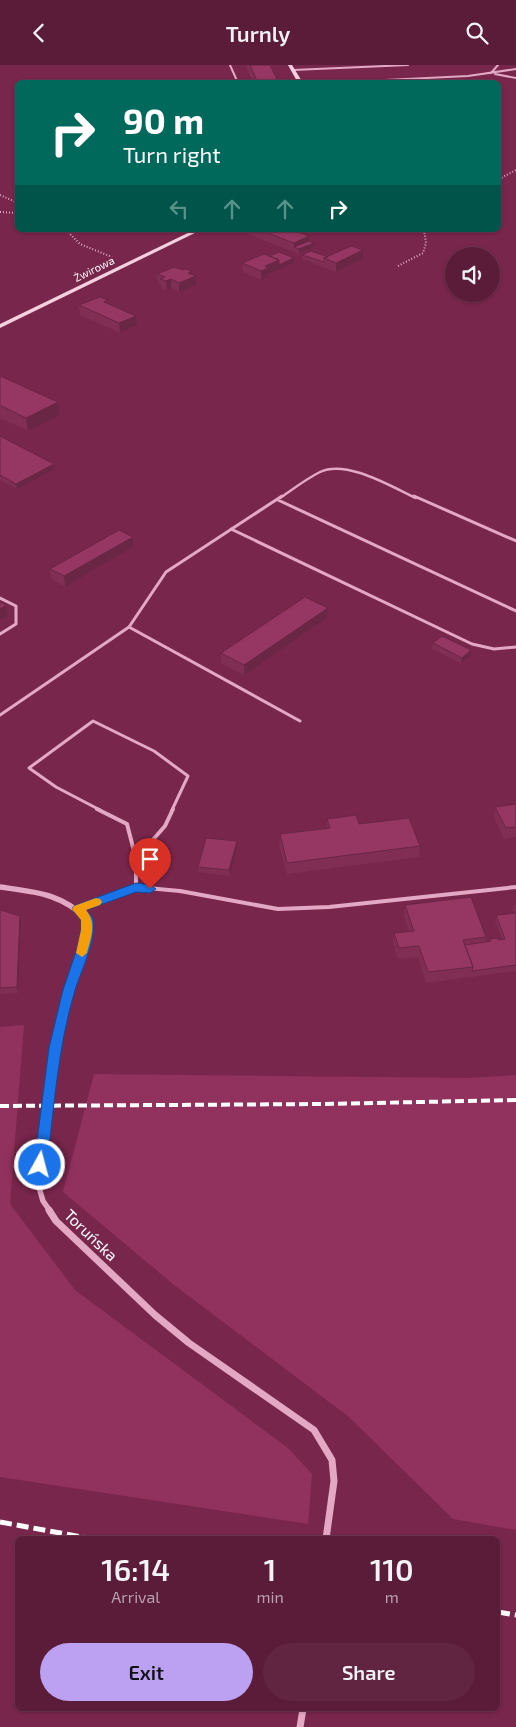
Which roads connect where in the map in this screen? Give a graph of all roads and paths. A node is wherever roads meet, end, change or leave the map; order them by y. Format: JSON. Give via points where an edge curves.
{"nodes":[{"id":1,"x":230,"y":65,"type":"edge"},
{"id":2,"x":290,"y":65,"type":"edge"},
{"id":3,"x":408,"y":65,"type":"edge"},
{"id":4,"x":498,"y":65,"type":"edge"},
{"id":5,"x":516,"y":69,"type":"edge"},
{"id":6,"x":293,"y":70,"type":"junction"},
{"id":7,"x":490,"y":73,"type":"junction"},
{"id":8,"x":516,"y":78,"type":"edge"},
{"id":9,"x":237,"y":80,"type":"edge"},
{"id":10,"x":299,"y":80,"type":"edge"},
{"id":11,"x":385,"y":80,"type":"edge"},
{"id":12,"x":516,"y":170,"type":"edge"},
{"id":13,"x":501,"y":178,"type":"edge"},
{"id":14,"x":0,"y":195,"type":"edge"},
{"id":15,"x":15,"y":202,"type":"edge"},
{"id":16,"x":0,"y":212,"type":"edge"},
{"id":17,"x":15,"y":213,"type":"edge"},
{"id":18,"x":67,"y":232,"type":"edge"},
{"id":19,"x":194,"y":232,"type":"edge"},
{"id":20,"x":424,"y":232,"type":"edge"},
{"id":21,"x":129,"y":263,"type":"junction"},
{"id":22,"x":398,"y":266,"type":"dead end"},
{"id":23,"x":0,"y":326,"type":"edge"},
{"id":24,"x":278,"y":500,"type":"junction"},
{"id":25,"x":231,"y":529,"type":"junction"},
{"id":26,"x":516,"y":541,"type":"edge"},
{"id":27,"x":0,"y":598,"type":"edge"},
{"id":28,"x":516,"y":611,"type":"edge"},
{"id":29,"x":129,"y":627,"type":"junction"},
{"id":30,"x":0,"y":634,"type":"edge"},
{"id":31,"x":516,"y":647,"type":"edge"},
{"id":32,"x":0,"y":715,"type":"edge"},
{"id":33,"x":300,"y":721,"type":"dead end"},
{"id":34,"x":136,"y":859,"type":"junction"},
{"id":35,"x":0,"y":887,"type":"edge"},
{"id":36,"x":136,"y":887,"type":"junction"},
{"id":37,"x":516,"y":887,"type":"edge"},
{"id":38,"x":78,"y":909,"type":"junction"},
{"id":39,"x":326,"y":1536,"type":"edge"},
{"id":40,"x":303,"y":1711,"type":"edge"},
{"id":41,"x":300,"y":1727,"type":"edge"}],
"edges":[{"from":1,"to":9,"type":"lane"},
{"from":2,"to":6,"type":"street"},
{"from":3,"to":6,"type":"lane"},
{"from":4,"to":7,"type":"lane"},
{"from":5,"to":7,"type":"lane"},
{"from":6,"to":10,"type":"street"},
{"from":7,"to":8,"type":"lane"},
{"from":7,"to":11,"type":"lane"},
{"from":12,"to":13,"type":"path"},
{"from":14,"to":15,"type":"path"},
{"from":16,"to":17,"type":"path"},
{"from":18,"to":21,"type":"path","via":[[82,245]]},
{"from":19,"to":21,"type":"street","name":"Żwirowa"},
{"from":20,"to":22,"type":"path","via":[[423,253]]},
{"from":21,"to":23,"type":"street","name":"Żwirowa"},
{"from":24,"to":25,"type":"lane"},
{"from":24,"to":26,"type":"lane","via":[[320,471],[344,468]]},
{"from":24,"to":28,"type":"lane"},
{"from":25,"to":29,"type":"lane","via":[[166,572]]},
{"from":25,"to":31,"type":"lane","via":[[472,644],[489,650]]},
{"from":27,"to":30,"type":"lane","via":[[16,606],[16,624]]},
{"from":29,"to":32,"type":"lane"},
{"from":29,"to":33,"type":"lane"},
{"from":34,"to":34,"type":"lane","via":[[128,824],[56,787],[29,768],[93,721],[154,751],[188,776],[165,826]]},
{"from":34,"to":36,"type":"lane"},
{"from":35,"to":38,"type":"street","via":[[61,898]]},
{"from":36,"to":37,"type":"lane","via":[[180,891],[278,909],[329,907]]},
{"from":36,"to":38,"type":"lane"},
{"from":38,"to":39,"type":"street","name":"Toruńska","bridge":true,"via":[[87,919],[87,930],[55,1048],[38,1184],[42,1201],[56,1221],[155,1315],[189,1343],[314,1430],[332,1460],[334,1481]]},
{"from":40,"to":41,"type":"street"}]}
